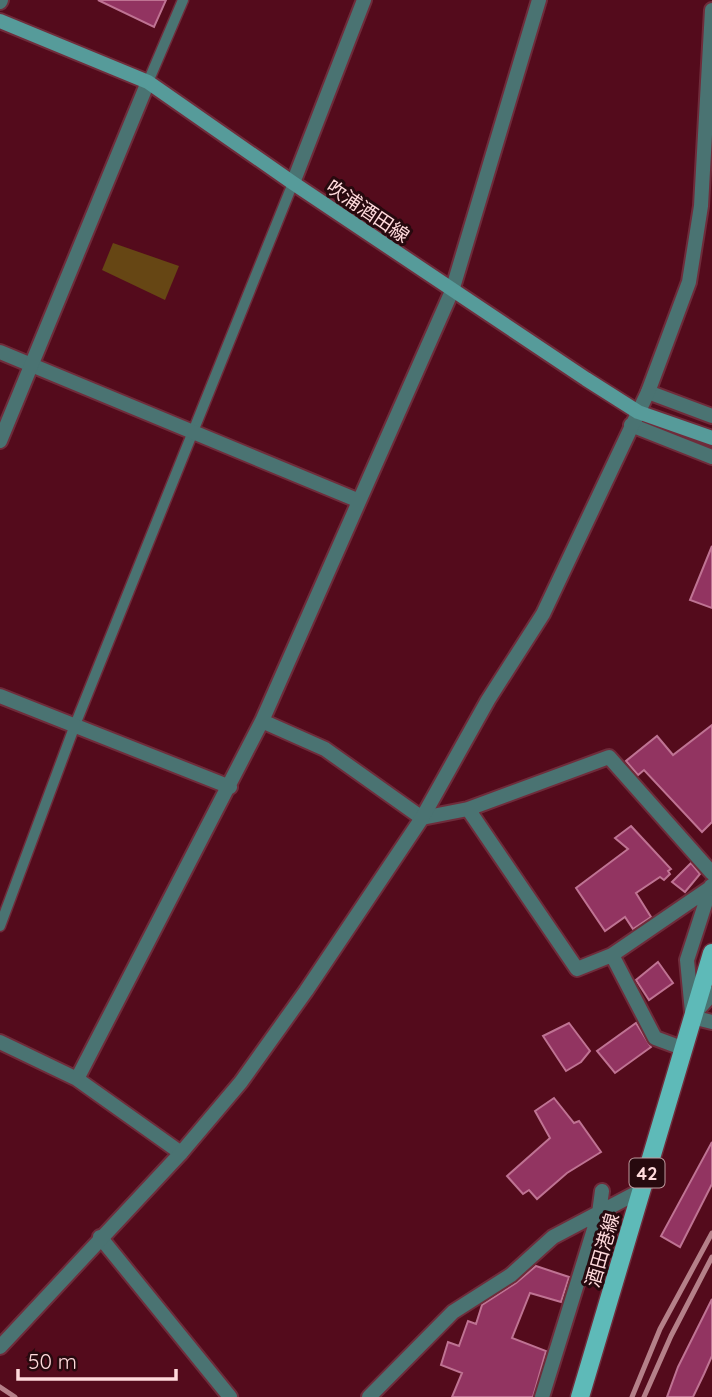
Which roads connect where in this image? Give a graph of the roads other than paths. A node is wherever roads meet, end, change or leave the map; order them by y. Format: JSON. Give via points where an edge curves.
{"nodes":[{"id":1,"x":183,"y":0,"type":"edge"},
{"id":2,"x":364,"y":0,"type":"edge"},
{"id":3,"x":539,"y":0,"type":"edge"},
{"id":4,"x":712,"y":10,"type":"edge"},
{"id":5,"x":0,"y":21,"type":"edge"},
{"id":6,"x":148,"y":82,"type":"junction"},
{"id":7,"x":709,"y":119,"type":"edge"},
{"id":8,"x":293,"y":183,"type":"junction"},
{"id":9,"x":452,"y":291,"type":"junction"},
{"id":10,"x":0,"y":352,"type":"edge"},
{"id":11,"x":32,"y":365,"type":"junction"},
{"id":12,"x":648,"y":392,"type":"junction"},
{"id":13,"x":712,"y":416,"type":"edge"},
{"id":14,"x":635,"y":418,"type":"junction"},
{"id":15,"x":192,"y":432,"type":"junction"},
{"id":16,"x":712,"y":438,"type":"edge"},
{"id":17,"x":0,"y":441,"type":"edge"},
{"id":18,"x":712,"y":457,"type":"edge"},
{"id":19,"x":357,"y":500,"type":"junction"},
{"id":20,"x":0,"y":696,"type":"edge"},
{"id":21,"x":262,"y":721,"type":"junction"},
{"id":22,"x":75,"y":725,"type":"junction"},
{"id":23,"x":230,"y":787,"type":"junction"},
{"id":24,"x":468,"y":809,"type":"junction"},
{"id":25,"x":422,"y":818,"type":"junction"},
{"id":26,"x":711,"y":881,"type":"edge"},
{"id":27,"x":0,"y":926,"type":"edge"},
{"id":28,"x":712,"y":953,"type":"edge"},
{"id":29,"x":612,"y":955,"type":"junction"},
{"id":30,"x":712,"y":994,"type":"edge"},
{"id":31,"x":692,"y":1017,"type":"junction"},
{"id":32,"x":712,"y":1022,"type":"edge"},
{"id":33,"x":0,"y":1042,"type":"edge"},
{"id":34,"x":682,"y":1048,"type":"junction"},
{"id":35,"x":77,"y":1079,"type":"junction"},
{"id":36,"x":181,"y":1153,"type":"junction"},
{"id":37,"x":642,"y":1190,"type":"junction"},
{"id":38,"x":602,"y":1191,"type":"dead end"},
{"id":39,"x":599,"y":1213,"type":"junction"},
{"id":40,"x":100,"y":1237,"type":"junction"},
{"id":41,"x":0,"y":1347,"type":"edge"},
{"id":42,"x":230,"y":1397,"type":"edge"},
{"id":43,"x":369,"y":1397,"type":"edge"},
{"id":44,"x":542,"y":1397,"type":"edge"},
{"id":45,"x":580,"y":1397,"type":"edge"}],
"edges":[{"from":1,"to":6,"type":"lane"},
{"from":2,"to":8,"type":"street"},
{"from":3,"to":9,"type":"street"},
{"from":4,"to":7,"type":"street"},
{"from":5,"to":6,"type":"main road","name":"吹浦酒田線"},
{"from":6,"to":8,"type":"main road","name":"吹浦酒田線"},
{"from":6,"to":11,"type":"street"},
{"from":7,"to":12,"type":"street","via":[[689,282]]},
{"from":8,"to":9,"type":"main road","name":"吹浦酒田線"},
{"from":8,"to":15,"type":"lane"},
{"from":9,"to":14,"type":"main road","name":"吹浦酒田線"},
{"from":9,"to":19,"type":"street"},
{"from":10,"to":11,"type":"street"},
{"from":11,"to":15,"type":"street"},
{"from":11,"to":17,"type":"street"},
{"from":12,"to":13,"type":"street"},
{"from":12,"to":14,"type":"street"},
{"from":14,"to":16,"type":"main road","name":"吹浦酒田線"},
{"from":14,"to":18,"type":"street"},
{"from":14,"to":25,"type":"street","via":[[543,614],[488,699]]},
{"from":15,"to":19,"type":"street"},
{"from":15,"to":22,"type":"lane"},
{"from":19,"to":21,"type":"street"},
{"from":20,"to":22,"type":"street"},
{"from":21,"to":23,"type":"street"},
{"from":21,"to":25,"type":"street","via":[[326,749]]},
{"from":22,"to":23,"type":"street"},
{"from":22,"to":27,"type":"lane"},
{"from":23,"to":35,"type":"street"},
{"from":24,"to":25,"type":"street"},
{"from":24,"to":26,"type":"street","via":[[609,757]]},
{"from":24,"to":29,"type":"street","via":[[576,969]]},
{"from":25,"to":36,"type":"street","via":[[241,1082]]},
{"from":26,"to":29,"type":"street"},
{"from":26,"to":31,"type":"street","via":[[687,960]]},
{"from":28,"to":31,"type":"main road","name":"酒田港線","number":"42"},
{"from":29,"to":34,"type":"street","via":[[655,1038]]},
{"from":30,"to":31,"type":"street"},
{"from":31,"to":32,"type":"street"},
{"from":31,"to":34,"type":"main road","name":"酒田港線","number":"42"},
{"from":33,"to":35,"type":"street"},
{"from":34,"to":37,"type":"main road","name":"酒田港線","number":"42"},
{"from":35,"to":36,"type":"street"},
{"from":36,"to":40,"type":"street"},
{"from":37,"to":39,"type":"street"},
{"from":37,"to":45,"type":"main road","name":"酒田港線","number":"42"},
{"from":38,"to":39,"type":"street"},
{"from":39,"to":43,"type":"street","via":[[553,1237],[510,1275],[453,1312]]},
{"from":39,"to":44,"type":"street"},
{"from":40,"to":41,"type":"street"},
{"from":40,"to":42,"type":"street"}]}
